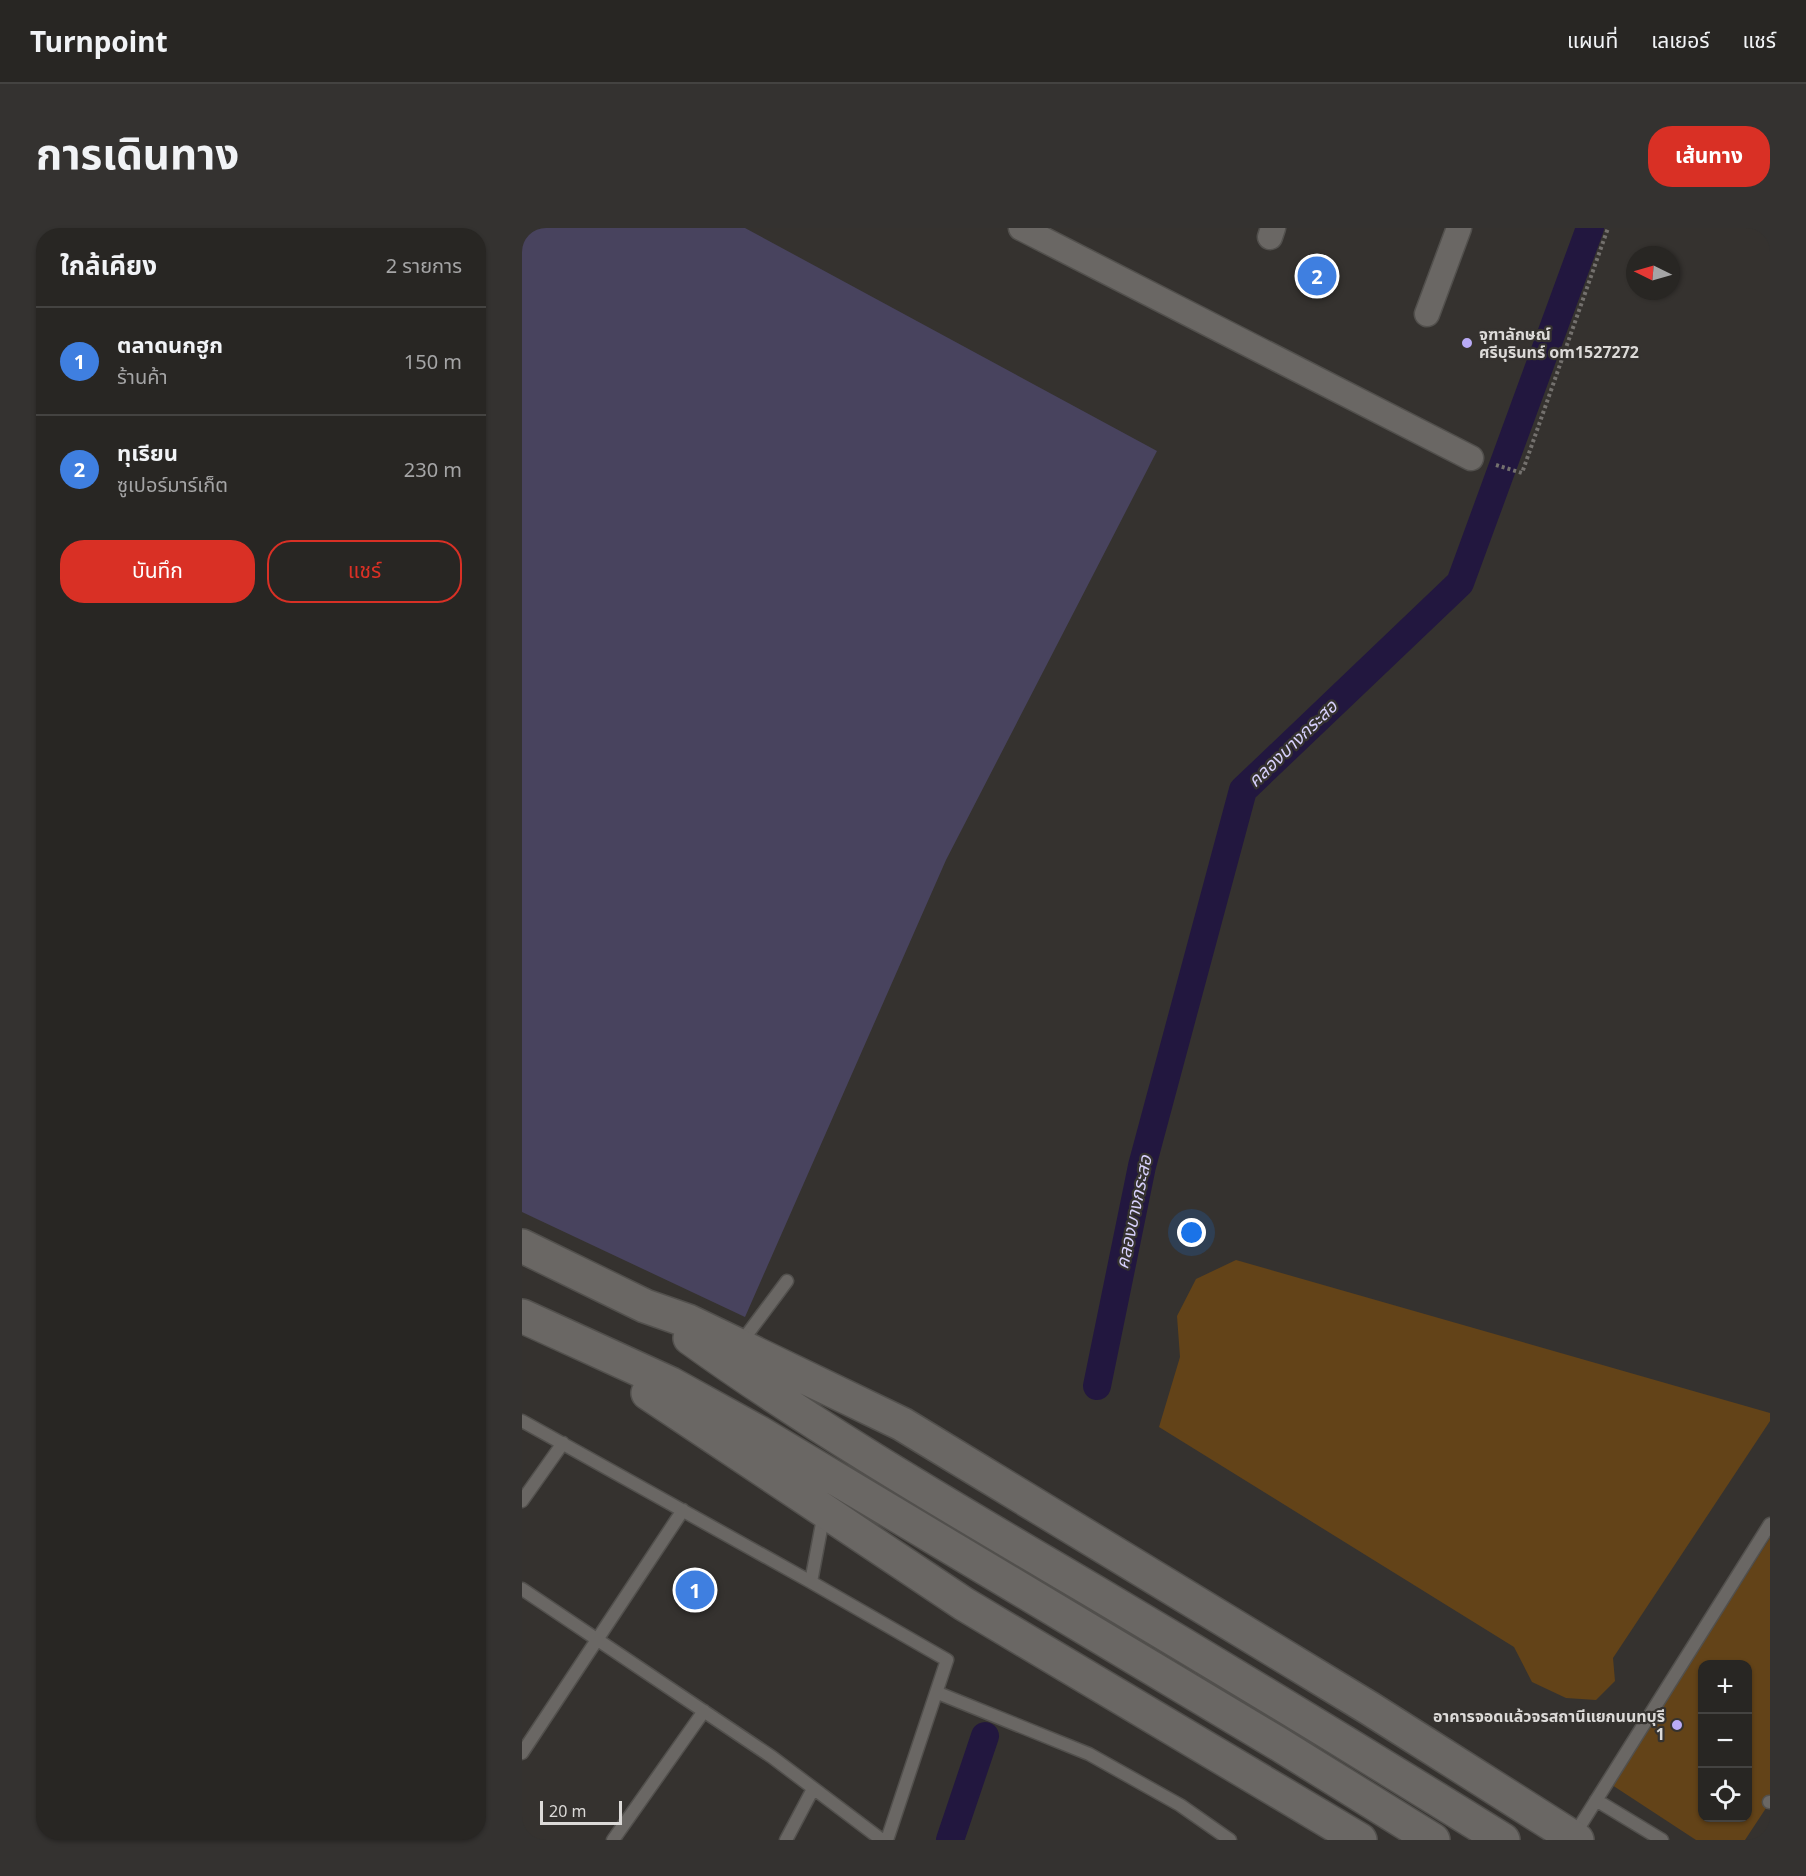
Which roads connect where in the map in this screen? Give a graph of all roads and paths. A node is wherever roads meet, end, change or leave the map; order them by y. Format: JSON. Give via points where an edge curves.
{"nodes":[{"id":1,"x":1021,"y":228,"type":"edge"},
{"id":2,"x":1459,"y":228,"type":"edge"},
{"id":3,"x":1608,"y":228,"type":"edge"},
{"id":4,"x":1427,"y":314,"type":"dead end"},
{"id":5,"x":1471,"y":458,"type":"dead end"},
{"id":6,"x":1522,"y":473,"type":"dead end"},
{"id":7,"x":522,"y":1246,"type":"edge"},
{"id":8,"x":787,"y":1281,"type":"dead end"},
{"id":9,"x":645,"y":1306,"type":"junction"},
{"id":10,"x":522,"y":1316,"type":"edge"},
{"id":11,"x":740,"y":1345,"type":"junction"},
{"id":12,"x":599,"y":1353,"type":"junction"},
{"id":13,"x":522,"y":1421,"type":"edge"},
{"id":14,"x":562,"y":1443,"type":"junction"},
{"id":15,"x":522,"y":1501,"type":"edge"},
{"id":16,"x":824,"y":1509,"type":"junction"},
{"id":17,"x":683,"y":1510,"type":"junction"},
{"id":18,"x":1770,"y":1524,"type":"edge"},
{"id":19,"x":812,"y":1582,"type":"junction"},
{"id":20,"x":522,"y":1589,"type":"edge"},
{"id":21,"x":598,"y":1640,"type":"junction"},
{"id":22,"x":938,"y":1694,"type":"junction"},
{"id":23,"x":704,"y":1711,"type":"junction"},
{"id":24,"x":522,"y":1753,"type":"edge"},
{"id":25,"x":813,"y":1789,"type":"junction"},
{"id":26,"x":1596,"y":1800,"type":"junction"},
{"id":27,"x":1575,"y":1839,"type":"edge"},
{"id":28,"x":613,"y":1840,"type":"edge"},
{"id":29,"x":786,"y":1840,"type":"edge"},
{"id":30,"x":882,"y":1840,"type":"edge"},
{"id":31,"x":887,"y":1840,"type":"edge"},
{"id":32,"x":1230,"y":1840,"type":"edge"},
{"id":33,"x":1360,"y":1840,"type":"edge"},
{"id":34,"x":1433,"y":1840,"type":"edge"},
{"id":35,"x":1503,"y":1840,"type":"edge"},
{"id":36,"x":1662,"y":1840,"type":"edge"}],
"edges":[{"from":1,"to":5,"type":"street"},
{"from":2,"to":4,"type":"street"},
{"from":3,"to":6,"type":"path"},
{"from":7,"to":9,"type":"main road"},
{"from":8,"to":11,"type":"lane"},
{"from":9,"to":11,"type":"main road"},
{"from":9,"to":35,"type":"main road","via":[[735,1371],[963,1514],[1295,1710]]},
{"from":10,"to":12,"type":"main road"},
{"from":11,"to":27,"type":"main road","via":[[903,1424],[1369,1708]]},
{"from":12,"to":16,"type":"main road","via":[[690,1422]]},
{"from":12,"to":34,"type":"main road","via":[[671,1384],[758,1432]]},
{"from":13,"to":14,"type":"lane"},
{"from":14,"to":15,"type":"lane"},
{"from":14,"to":17,"type":"lane"},
{"from":16,"to":19,"type":"lane"},
{"from":16,"to":33,"type":"main road","via":[[964,1604]]},
{"from":17,"to":19,"type":"lane"},
{"from":17,"to":21,"type":"lane"},
{"from":18,"to":26,"type":"lane"},
{"from":19,"to":22,"type":"lane","via":[[946,1659]]},
{"from":20,"to":21,"type":"lane"},
{"from":21,"to":23,"type":"lane"},
{"from":21,"to":24,"type":"lane"},
{"from":22,"to":31,"type":"lane"},
{"from":22,"to":32,"type":"lane","via":[[1089,1754],[1180,1805]]},
{"from":23,"to":25,"type":"lane"},
{"from":23,"to":28,"type":"lane"},
{"from":25,"to":29,"type":"lane"},
{"from":25,"to":30,"type":"lane"},
{"from":26,"to":27,"type":"lane"},
{"from":26,"to":36,"type":"lane"}]}
